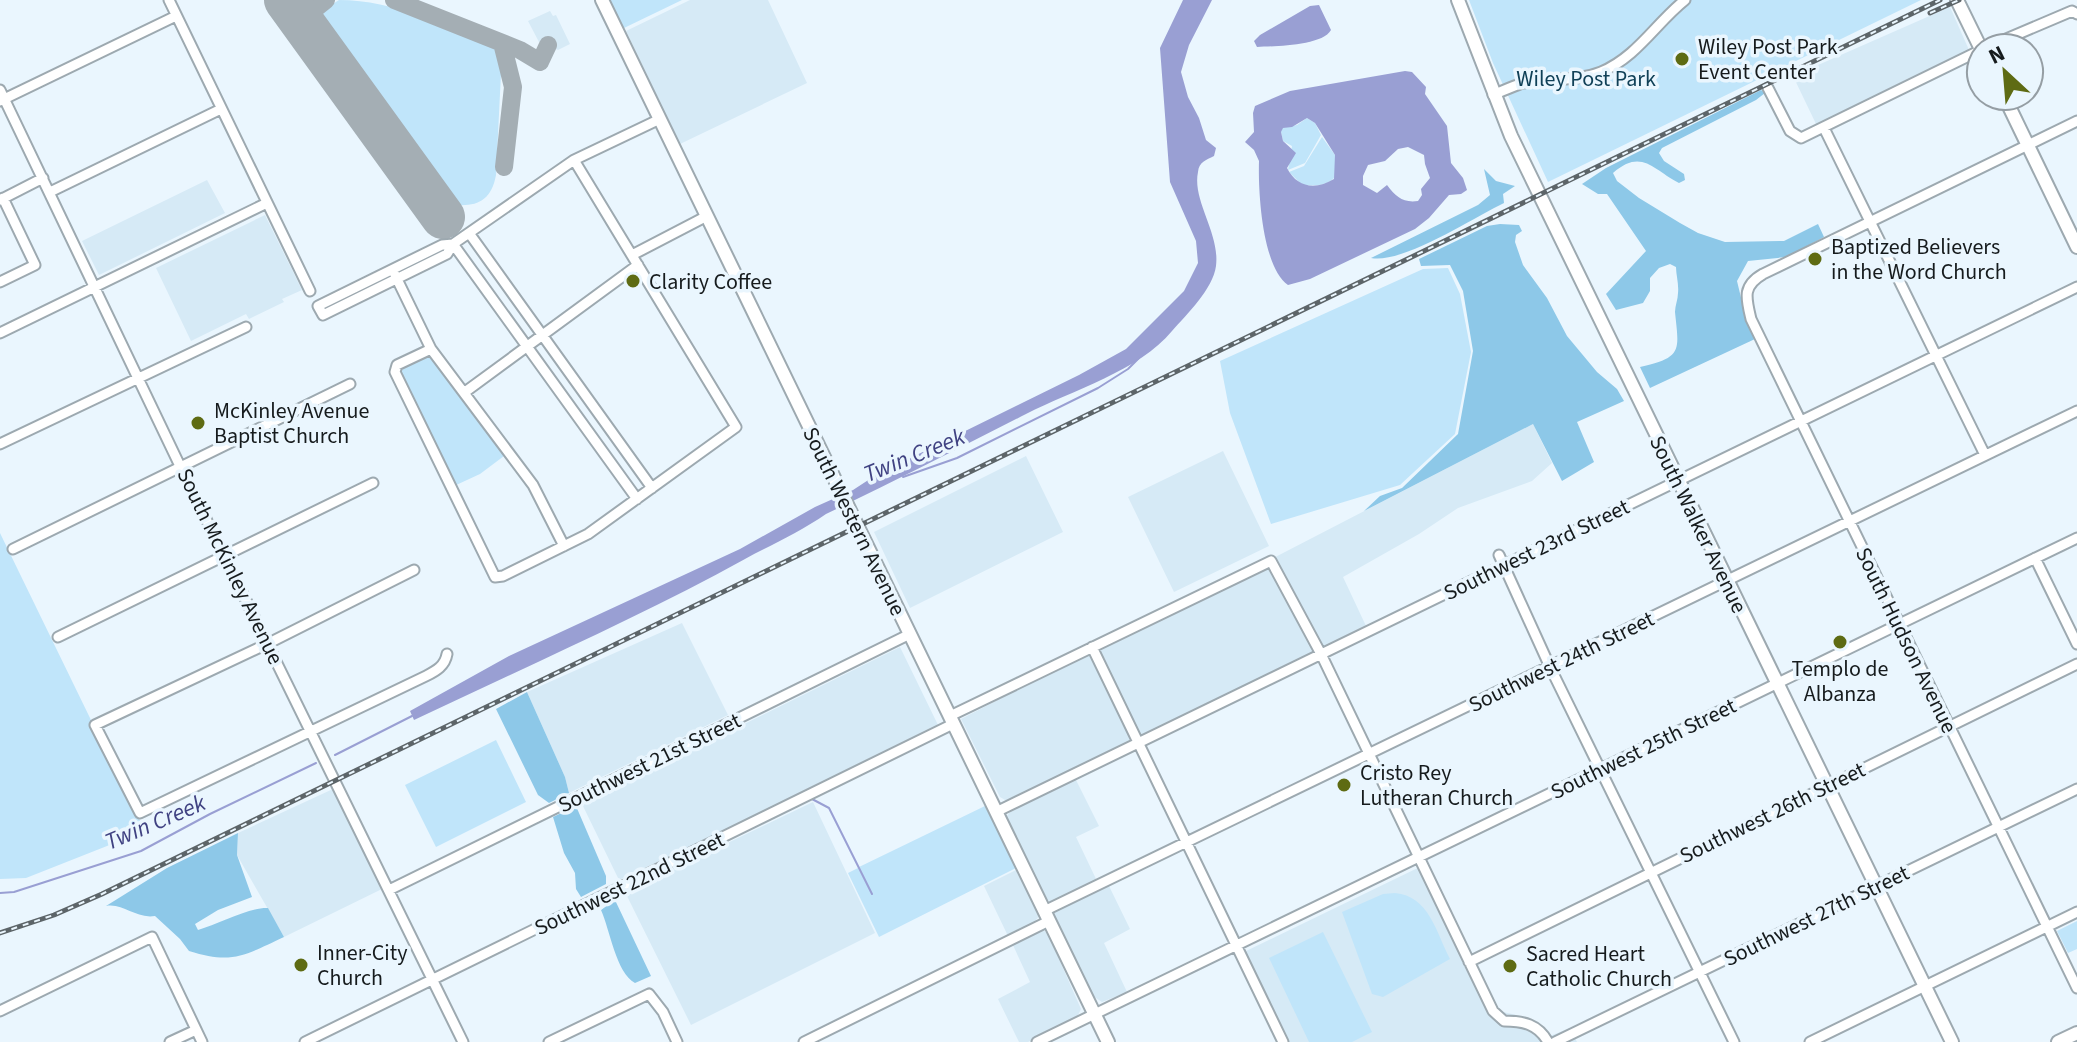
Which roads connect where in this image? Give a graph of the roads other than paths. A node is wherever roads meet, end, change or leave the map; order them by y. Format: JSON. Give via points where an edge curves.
{"nodes":[{"id":1,"x":169,"y":0,"type":"edge"},
{"id":2,"x":602,"y":0,"type":"edge"},
{"id":3,"x":1458,"y":0,"type":"edge"},
{"id":4,"x":1685,"y":0,"type":"edge"},
{"id":5,"x":1957,"y":0,"type":"edge"},
{"id":6,"x":2077,"y":14,"type":"edge"},
{"id":7,"x":176,"y":16,"type":"junction"},
{"id":8,"x":1973,"y":32,"type":"edge"},
{"id":9,"x":2022,"y":32,"type":"edge"},
{"id":10,"x":1965,"y":58,"type":"edge"},
{"id":11,"x":1768,"y":88,"type":"dead end"},
{"id":12,"x":1493,"y":95,"type":"junction"},
{"id":13,"x":2,"y":97,"type":"edge"},
{"id":14,"x":221,"y":109,"type":"junction"},
{"id":15,"x":2012,"y":112,"type":"edge"},
{"id":16,"x":660,"y":119,"type":"junction"},
{"id":17,"x":2077,"y":121,"type":"edge"},
{"id":18,"x":1824,"y":128,"type":"junction"},
{"id":19,"x":2027,"y":145,"type":"junction"},
{"id":20,"x":574,"y":160,"type":"junction"},
{"id":21,"x":43,"y":178,"type":"junction"},
{"id":22,"x":50,"y":192,"type":"junction"},
{"id":23,"x":1,"y":199,"type":"edge"},
{"id":24,"x":267,"y":203,"type":"junction"},
{"id":25,"x":707,"y":216,"type":"junction"},
{"id":26,"x":1870,"y":220,"type":"junction"},
{"id":27,"x":469,"y":233,"type":"junction"},
{"id":28,"x":453,"y":244,"type":"junction"},
{"id":29,"x":2077,"y":247,"type":"edge"},
{"id":30,"x":632,"y":255,"type":"junction"},
{"id":31,"x":638,"y":265,"type":"junction"},
{"id":32,"x":395,"y":274,"type":"junction"},
{"id":33,"x":0,"y":282,"type":"edge"},
{"id":34,"x":94,"y":287,"type":"junction"},
{"id":35,"x":2077,"y":287,"type":"edge"},
{"id":36,"x":310,"y":291,"type":"dead end"},
{"id":37,"x":246,"y":327,"type":"dead end"},
{"id":38,"x":0,"y":333,"type":"edge"},
{"id":39,"x":541,"y":335,"type":"junction"},
{"id":40,"x":527,"y":346,"type":"junction"},
{"id":41,"x":431,"y":349,"type":"junction"},
{"id":42,"x":1936,"y":356,"type":"junction"},
{"id":43,"x":138,"y":377,"type":"junction"},
{"id":44,"x":350,"y":384,"type":"dead end"},
{"id":45,"x":465,"y":392,"type":"junction"},
{"id":46,"x":2077,"y":411,"type":"edge"},
{"id":47,"x":1802,"y":421,"type":"junction"},
{"id":48,"x":0,"y":444,"type":"edge"},
{"id":49,"x":1985,"y":455,"type":"junction"},
{"id":50,"x":180,"y":466,"type":"junction"},
{"id":51,"x":1678,"y":481,"type":"junction"},
{"id":52,"x":373,"y":483,"type":"dead end"},
{"id":53,"x":652,"y":488,"type":"junction"},
{"id":54,"x":637,"y":499,"type":"junction"},
{"id":55,"x":1849,"y":522,"type":"junction"},
{"id":56,"x":2077,"y":538,"type":"edge"},
{"id":57,"x":564,"y":546,"type":"junction"},
{"id":58,"x":13,"y":549,"type":"dead end"},
{"id":59,"x":224,"y":555,"type":"junction"},
{"id":60,"x":2035,"y":558,"type":"junction"},
{"id":61,"x":1502,"y":560,"type":"junction"},
{"id":62,"x":414,"y":570,"type":"dead end"},
{"id":63,"x":1726,"y":581,"type":"junction"},
{"id":64,"x":1899,"y":624,"type":"junction"},
{"id":65,"x":910,"y":634,"type":"junction"},
{"id":66,"x":58,"y":637,"type":"dead end"},
{"id":67,"x":269,"y":643,"type":"junction"},
{"id":68,"x":2077,"y":644,"type":"edge"},
{"id":69,"x":1092,"y":647,"type":"junction"},
{"id":70,"x":447,"y":654,"type":"dead end"},
{"id":71,"x":1321,"y":654,"type":"junction"},
{"id":72,"x":2077,"y":664,"type":"edge"},
{"id":73,"x":1550,"y":667,"type":"junction"},
{"id":74,"x":1776,"y":684,"type":"junction"},
{"id":75,"x":952,"y":720,"type":"junction"},
{"id":76,"x":1950,"y":725,"type":"junction"},
{"id":77,"x":312,"y":732,"type":"junction"},
{"id":78,"x":1138,"y":744,"type":"junction"},
{"id":79,"x":1368,"y":755,"type":"junction"},
{"id":80,"x":1601,"y":768,"type":"junction"},
{"id":81,"x":1826,"y":786,"type":"junction"},
{"id":82,"x":2077,"y":789,"type":"edge"},
{"id":83,"x":996,"y":812,"type":"junction"},
{"id":84,"x":1998,"y":827,"type":"junction"},
{"id":85,"x":1185,"y":843,"type":"junction"},
{"id":86,"x":1418,"y":857,"type":"junction"},
{"id":87,"x":1651,"y":871,"type":"junction"},
{"id":88,"x":1875,"y":886,"type":"junction"},
{"id":89,"x":389,"y":890,"type":"junction"},
{"id":90,"x":2077,"y":912,"type":"edge"},
{"id":91,"x":1046,"y":916,"type":"junction"},
{"id":92,"x":2047,"y":927,"type":"junction"},
{"id":93,"x":1235,"y":946,"type":"junction"},
{"id":94,"x":1469,"y":962,"type":"junction"},
{"id":95,"x":1699,"y":971,"type":"junction"},
{"id":96,"x":433,"y":980,"type":"junction"},
{"id":97,"x":1924,"y":986,"type":"junction"},
{"id":98,"x":2077,"y":988,"type":"edge"},
{"id":99,"x":0,"y":1011,"type":"edge"},
{"id":100,"x":1094,"y":1014,"type":"junction"},
{"id":101,"x":196,"y":1030,"type":"junction"},
{"id":102,"x":2077,"y":1033,"type":"edge"},
{"id":103,"x":170,"y":1042,"type":"edge"},
{"id":104,"x":202,"y":1042,"type":"edge"},
{"id":105,"x":305,"y":1042,"type":"edge"},
{"id":106,"x":463,"y":1042,"type":"edge"},
{"id":107,"x":549,"y":1042,"type":"edge"},
{"id":108,"x":677,"y":1042,"type":"edge"},
{"id":109,"x":804,"y":1042,"type":"edge"},
{"id":110,"x":1037,"y":1042,"type":"edge"},
{"id":111,"x":1108,"y":1042,"type":"edge"},
{"id":112,"x":1283,"y":1042,"type":"edge"},
{"id":113,"x":1548,"y":1042,"type":"edge"},
{"id":114,"x":1555,"y":1042,"type":"edge"},
{"id":115,"x":1734,"y":1042,"type":"edge"},
{"id":116,"x":1810,"y":1042,"type":"edge"},
{"id":117,"x":1952,"y":1042,"type":"edge"},
{"id":118,"x":2058,"y":1042,"type":"edge"}],
"edges":[{"from":1,"to":7,"type":"street"},
{"from":2,"to":16,"type":"main road","name":"South Western Avenue"},
{"from":3,"to":12,"type":"main road","name":"South Walker Avenue"},
{"from":4,"to":12,"type":"street","via":[[1634,52],[1603,71],[1567,81],[1517,84]]},
{"from":5,"to":8,"type":"main road"},
{"from":6,"to":9,"type":"street","via":[[2072,11]]},
{"from":7,"to":13,"type":"street"},
{"from":7,"to":14,"type":"street"},
{"from":10,"to":18,"type":"street"},
{"from":11,"to":18,"type":"street","via":[[1794,136]]},
{"from":12,"to":51,"type":"main road","name":"South Walker Avenue"},
{"from":13,"to":21,"type":"street","name":"South McKinley Avenue"},
{"from":14,"to":22,"type":"street"},
{"from":14,"to":24,"type":"street"},
{"from":15,"to":19,"type":"main road"},
{"from":16,"to":20,"type":"street"},
{"from":16,"to":25,"type":"main road","name":"South Western Avenue"},
{"from":17,"to":19,"type":"street"},
{"from":18,"to":26,"type":"street"},
{"from":19,"to":26,"type":"street"},
{"from":19,"to":29,"type":"main road"},
{"from":20,"to":27,"type":"street"},
{"from":20,"to":30,"type":"street"},
{"from":21,"to":22,"type":"street","name":"South McKinley Avenue"},
{"from":21,"to":23,"type":"street"},
{"from":22,"to":34,"type":"street","name":"South McKinley Avenue"},
{"from":23,"to":33,"type":"street","via":[[35,265]]},
{"from":24,"to":34,"type":"street"},
{"from":24,"to":36,"type":"street"},
{"from":25,"to":30,"type":"street"},
{"from":25,"to":65,"type":"main road","name":"South Western Avenue"},
{"from":26,"to":42,"type":"street"},
{"from":26,"to":47,"type":"street","name":"South Hudson Avenue","via":[[1752,280],[1747,289],[1751,319]]},
{"from":27,"to":28,"type":"street"},
{"from":27,"to":39,"type":"street"},
{"from":28,"to":32,"type":"street","via":[[442,245]]},
{"from":28,"to":40,"type":"street"},
{"from":30,"to":31,"type":"street"},
{"from":31,"to":39,"type":"street"},
{"from":31,"to":53,"type":"street","via":[[736,427]]},
{"from":32,"to":32,"type":"street","via":[[318,306],[323,315]]},
{"from":32,"to":41,"type":"street"},
{"from":34,"to":38,"type":"street"},
{"from":34,"to":43,"type":"street","name":"South McKinley Avenue"},
{"from":35,"to":42,"type":"street","name":"Southwest 23rd Street"},
{"from":37,"to":43,"type":"street"},
{"from":39,"to":40,"type":"street"},
{"from":39,"to":53,"type":"street"},
{"from":40,"to":45,"type":"street"},
{"from":40,"to":54,"type":"street"},
{"from":41,"to":45,"type":"street"},
{"from":41,"to":57,"type":"street","via":[[394,369],[492,574],[503,576]]},
{"from":42,"to":47,"type":"street","name":"Southwest 23rd Street"},
{"from":42,"to":49,"type":"street"},
{"from":43,"to":48,"type":"street"},
{"from":43,"to":50,"type":"street","name":"South McKinley Avenue"},
{"from":44,"to":50,"type":"street"},
{"from":45,"to":57,"type":"street","via":[[533,485]]},
{"from":46,"to":49,"type":"street","name":"Southwest 24th Street"},
{"from":47,"to":51,"type":"street","name":"Southwest 23rd Street"},
{"from":47,"to":55,"type":"street","name":"South Hudson Avenue"},
{"from":49,"to":55,"type":"street","name":"Southwest 24th Street"},
{"from":50,"to":58,"type":"street"},
{"from":50,"to":59,"type":"street","name":"South McKinley Avenue"},
{"from":51,"to":61,"type":"street","name":"Southwest 23rd Street"},
{"from":51,"to":63,"type":"main road","name":"South Walker Avenue"},
{"from":52,"to":59,"type":"street"},
{"from":53,"to":54,"type":"street"},
{"from":54,"to":57,"type":"street"},
{"from":55,"to":63,"type":"street","name":"Southwest 24th Street"},
{"from":55,"to":64,"type":"street","name":"South Hudson Avenue"},
{"from":56,"to":60,"type":"street","name":"Southwest 25th Street"},
{"from":59,"to":66,"type":"street"},
{"from":59,"to":67,"type":"street","name":"South McKinley Avenue"},
{"from":60,"to":64,"type":"street","name":"Southwest 25th Street"},
{"from":60,"to":68,"type":"street"},
{"from":61,"to":71,"type":"street","name":"Southwest 23rd Street"},
{"from":61,"to":73,"type":"street"},
{"from":62,"to":67,"type":"street"},
{"from":63,"to":73,"type":"street","name":"Southwest 24th Street"},
{"from":63,"to":74,"type":"main road","name":"South Walker Avenue"},
{"from":64,"to":74,"type":"street","name":"Southwest 25th Street"},
{"from":64,"to":76,"type":"street","name":"South Hudson Avenue"},
{"from":65,"to":75,"type":"main road","name":"South Western Avenue"},
{"from":65,"to":89,"type":"street","name":"Southwest 21st Street"},
{"from":67,"to":77,"type":"street","name":"South McKinley Avenue"},
{"from":67,"to":77,"type":"street","via":[[95,725],[140,813]]},
{"from":69,"to":71,"type":"street","name":"Southwest 22nd Street","via":[[1271,561]]},
{"from":69,"to":75,"type":"street","name":"Southwest 22nd Street"},
{"from":69,"to":78,"type":"street"},
{"from":70,"to":77,"type":"street","via":[[439,670]]},
{"from":71,"to":78,"type":"street","name":"Southwest 23rd Street"},
{"from":71,"to":79,"type":"street"},
{"from":72,"to":76,"type":"street","name":"Southwest 26th Street"},
{"from":73,"to":79,"type":"street","name":"Southwest 24th Street"},
{"from":73,"to":80,"type":"street"},
{"from":74,"to":80,"type":"street","name":"Southwest 25th Street"},
{"from":74,"to":81,"type":"main road","name":"South Walker Avenue"},
{"from":75,"to":83,"type":"main road","name":"South Western Avenue"},
{"from":75,"to":96,"type":"street","name":"Southwest 22nd Street"},
{"from":76,"to":81,"type":"street","name":"Southwest 26th Street"},
{"from":76,"to":84,"type":"street","name":"South Hudson Avenue"},
{"from":77,"to":89,"type":"street","name":"South McKinley Avenue"},
{"from":78,"to":83,"type":"street","name":"Southwest 23rd Street"},
{"from":78,"to":85,"type":"street"},
{"from":79,"to":85,"type":"street","name":"Southwest 24th Street"},
{"from":79,"to":86,"type":"street"},
{"from":80,"to":86,"type":"street","name":"Southwest 25th Street"},
{"from":80,"to":87,"type":"street"},
{"from":81,"to":87,"type":"street","name":"Southwest 26th Street"},
{"from":81,"to":88,"type":"main road","name":"South Walker Avenue"},
{"from":82,"to":84,"type":"street","name":"Southwest 27th Street"},
{"from":83,"to":91,"type":"main road","name":"South Western Avenue"},
{"from":84,"to":88,"type":"street","name":"Southwest 27th Street"},
{"from":84,"to":92,"type":"street","name":"South Hudson Avenue"},
{"from":85,"to":91,"type":"street","name":"Southwest 24th Street"},
{"from":85,"to":93,"type":"street"},
{"from":86,"to":93,"type":"street","name":"Southwest 25th Street"},
{"from":86,"to":94,"type":"street"},
{"from":87,"to":94,"type":"street","name":"Southwest 26th Street"},
{"from":87,"to":95,"type":"street"},
{"from":88,"to":95,"type":"street","name":"Southwest 27th Street"},
{"from":88,"to":97,"type":"main road","name":"South Walker Avenue"},
{"from":89,"to":96,"type":"street","name":"South McKinley Avenue"},
{"from":90,"to":92,"type":"street"},
{"from":91,"to":100,"type":"main road","name":"South Western Avenue"},
{"from":91,"to":109,"type":"street","name":"Southwest 24th Street"},
{"from":92,"to":97,"type":"street"},
{"from":92,"to":98,"type":"street","name":"South Hudson Avenue"},
{"from":93,"to":100,"type":"street","name":"Southwest 25th Street"},
{"from":93,"to":112,"type":"street"},
{"from":94,"to":113,"type":"street","via":[[1498,1017],[1523,1021]]},
{"from":95,"to":114,"type":"street","name":"Southwest 27th Street"},
{"from":95,"to":115,"type":"street"},
{"from":96,"to":105,"type":"street","name":"Southwest 22nd Street"},
{"from":96,"to":106,"type":"street","name":"South McKinley Avenue"},
{"from":97,"to":116,"type":"street"},
{"from":97,"to":117,"type":"main road","name":"South Walker Avenue"},
{"from":99,"to":101,"type":"street","via":[[152,937]]},
{"from":100,"to":110,"type":"street","name":"Southwest 25th Street"},
{"from":100,"to":111,"type":"main road","name":"South Western Avenue"},
{"from":101,"to":103,"type":"street"},
{"from":101,"to":104,"type":"street"},
{"from":102,"to":118,"type":"main road"},
{"from":107,"to":108,"type":"street","via":[[649,994]]}]}
